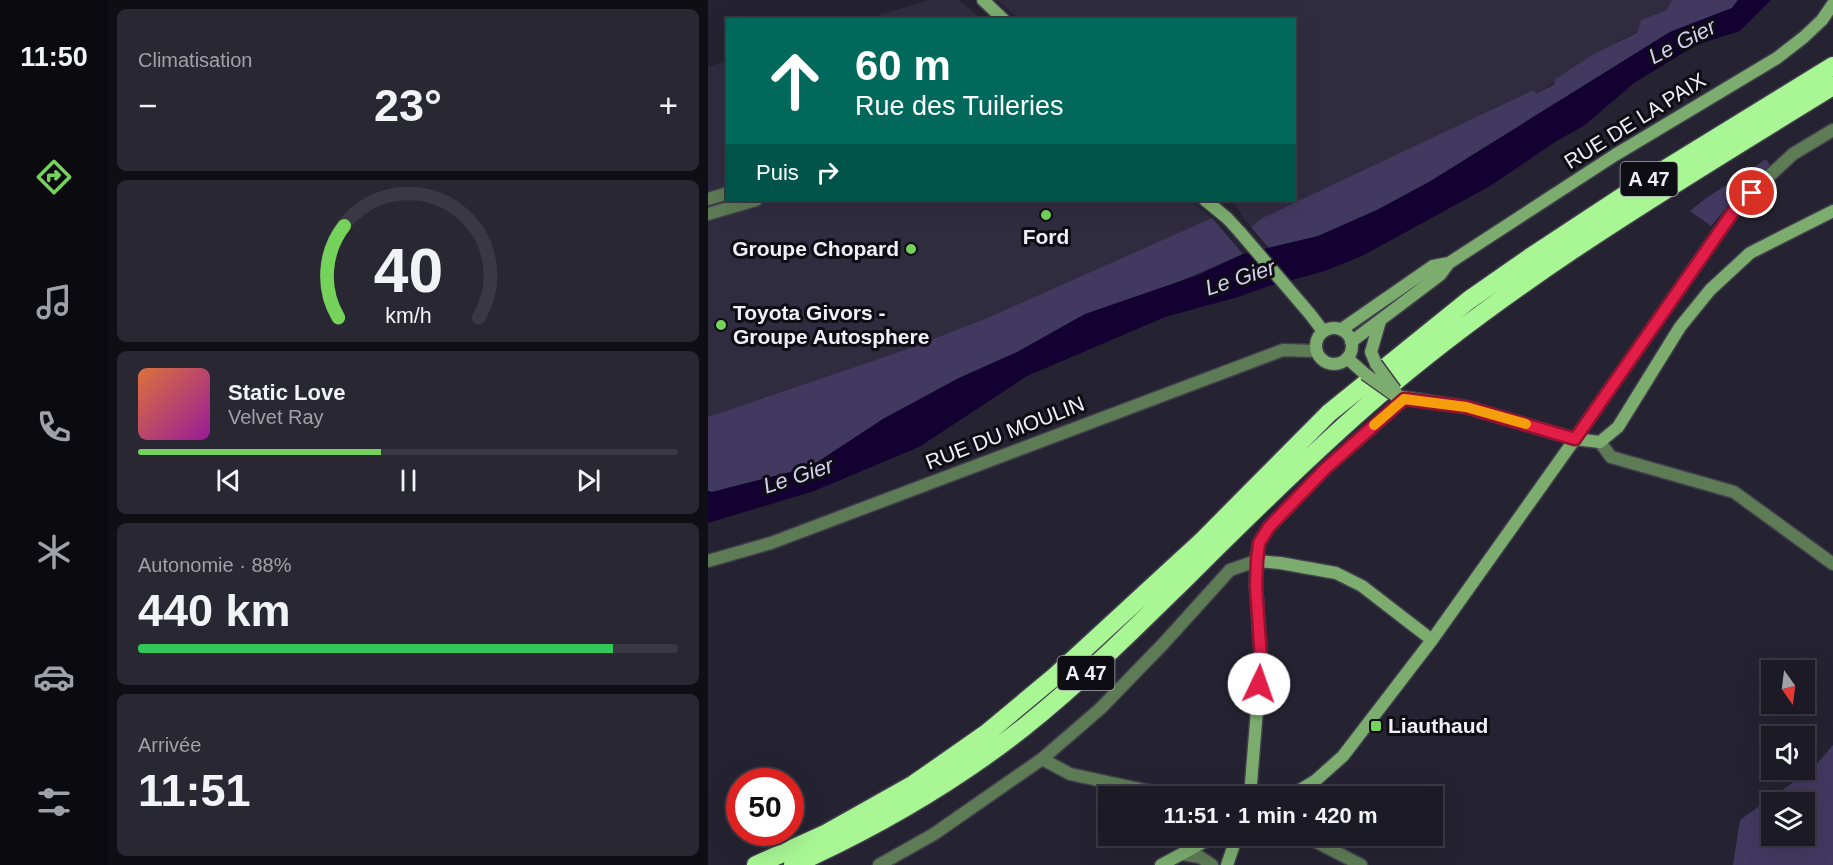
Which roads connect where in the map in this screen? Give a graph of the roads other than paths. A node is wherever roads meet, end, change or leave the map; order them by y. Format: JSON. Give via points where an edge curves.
{"nodes":[{"id":1,"x":983,"y":0,"type":"edge"},
{"id":2,"x":1833,"y":4,"type":"edge"},
{"id":3,"x":1002,"y":18,"type":"edge"},
{"id":4,"x":1833,"y":66,"type":"edge"},
{"id":5,"x":1830,"y":90,"type":"edge"},
{"id":6,"x":1833,"y":130,"type":"edge"},
{"id":7,"x":726,"y":194,"type":"edge"},
{"id":8,"x":708,"y":199,"type":"edge"},
{"id":9,"x":753,"y":201,"type":"edge"},
{"id":10,"x":1206,"y":201,"type":"edge"},
{"id":11,"x":1833,"y":211,"type":"edge"},
{"id":12,"x":708,"y":214,"type":"edge"},
{"id":13,"x":1449,"y":263,"type":"junction"},
{"id":14,"x":1380,"y":321,"type":"junction"},
{"id":15,"x":1342,"y":330,"type":"junction"},
{"id":16,"x":1323,"y":331,"type":"junction"},
{"id":17,"x":1351,"y":342,"type":"junction"},
{"id":18,"x":1316,"y":351,"type":"junction"},
{"id":19,"x":1347,"y":358,"type":"junction"},
{"id":20,"x":1399,"y":396,"type":"junction"},
{"id":21,"x":1575,"y":439,"type":"junction"},
{"id":22,"x":1600,"y":442,"type":"junction"},
{"id":23,"x":708,"y":561,"type":"edge"},
{"id":24,"x":1257,"y":561,"type":"junction"},
{"id":25,"x":1833,"y":564,"type":"edge"},
{"id":26,"x":1432,"y":640,"type":"junction"},
{"id":27,"x":1042,"y":759,"type":"junction"},
{"id":28,"x":1126,"y":786,"type":"edge"},
{"id":29,"x":1251,"y":786,"type":"edge"},
{"id":30,"x":1307,"y":786,"type":"edge"},
{"id":31,"x":1197,"y":846,"type":"edge"},
{"id":32,"x":1234,"y":846,"type":"edge"},
{"id":33,"x":1324,"y":846,"type":"edge"},
{"id":34,"x":1182,"y":854,"type":"junction"},
{"id":35,"x":756,"y":865,"type":"edge"},
{"id":36,"x":793,"y":865,"type":"edge"},
{"id":37,"x":879,"y":865,"type":"edge"},
{"id":38,"x":1161,"y":865,"type":"edge"},
{"id":39,"x":1212,"y":865,"type":"edge"},
{"id":40,"x":1227,"y":865,"type":"edge"},
{"id":41,"x":1361,"y":865,"type":"edge"}],
"edges":[{"from":1,"to":3,"type":"main road"},
{"from":2,"to":13,"type":"main road","name":"RUE DE LA PAIX","via":[[1822,20],[1777,58],[1615,154]]},
{"from":4,"to":35,"type":"highway","number":"A 47","via":[[1636,187],[1469,300],[1329,413],[1203,540],[987,733],[914,784],[825,834]]},
{"from":5,"to":36,"type":"highway","number":"A 47","via":[[1602,229],[1510,291],[1340,430],[1053,703],[938,788],[883,821]]},
{"from":6,"to":21,"type":"street","via":[[1794,154],[1738,205]]},
{"from":7,"to":8,"type":"street"},
{"from":9,"to":12,"type":"street"},
{"from":10,"to":16,"type":"main road","via":[[1239,231]]},
{"from":11,"to":22,"type":"main road","via":[[1750,253],[1710,290],[1680,327],[1618,427]]},
{"from":13,"to":14,"type":"main road","name":"RUE DE LA PAIX","via":[[1440,275]]},
{"from":13,"to":15,"type":"main road","name":"RUE DE LA PAIX","via":[[1433,266]]},
{"from":14,"to":17,"type":"main road","name":"RUE DE LA PAIX"},
{"from":14,"to":20,"type":"main road","bridge":true,"via":[[1371,352]]},
{"from":15,"to":16,"type":"main road","via":[[1332,327]]},
{"from":15,"to":17,"type":"main road"},
{"from":16,"to":18,"type":"main road","via":[[1316,340]]},
{"from":17,"to":19,"type":"main road"},
{"from":18,"to":19,"type":"main road","via":[[1329,363]]},
{"from":18,"to":23,"type":"street","name":"RUE DU MOULIN","via":[[1283,350],[771,543]]},
{"from":19,"to":20,"type":"main road","bridge":true},
{"from":20,"to":21,"type":"main road","via":[[1466,407]]},
{"from":20,"to":24,"type":"main road","via":[[1269,527],[1259,543]]},
{"from":21,"to":22,"type":"main road"},
{"from":21,"to":26,"type":"main road"},
{"from":22,"to":25,"type":"street","via":[[1611,456],[1734,492]]},
{"from":24,"to":26,"type":"main road","via":[[1336,573],[1362,585]]},
{"from":24,"to":27,"type":"street","via":[[1230,570],[1101,708]]},
{"from":24,"to":29,"type":"main road","via":[[1261,660]]},
{"from":26,"to":30,"type":"main road","via":[[1343,756]]},
{"from":27,"to":28,"type":"street","via":[[1070,774]]},
{"from":27,"to":37,"type":"street","via":[[934,834]]},
{"from":31,"to":34,"type":"main road"},
{"from":32,"to":40,"type":"main road"},
{"from":33,"to":41,"type":"street"},
{"from":34,"to":38,"type":"main road"},
{"from":34,"to":39,"type":"street","via":[[1200,857]]}]}
